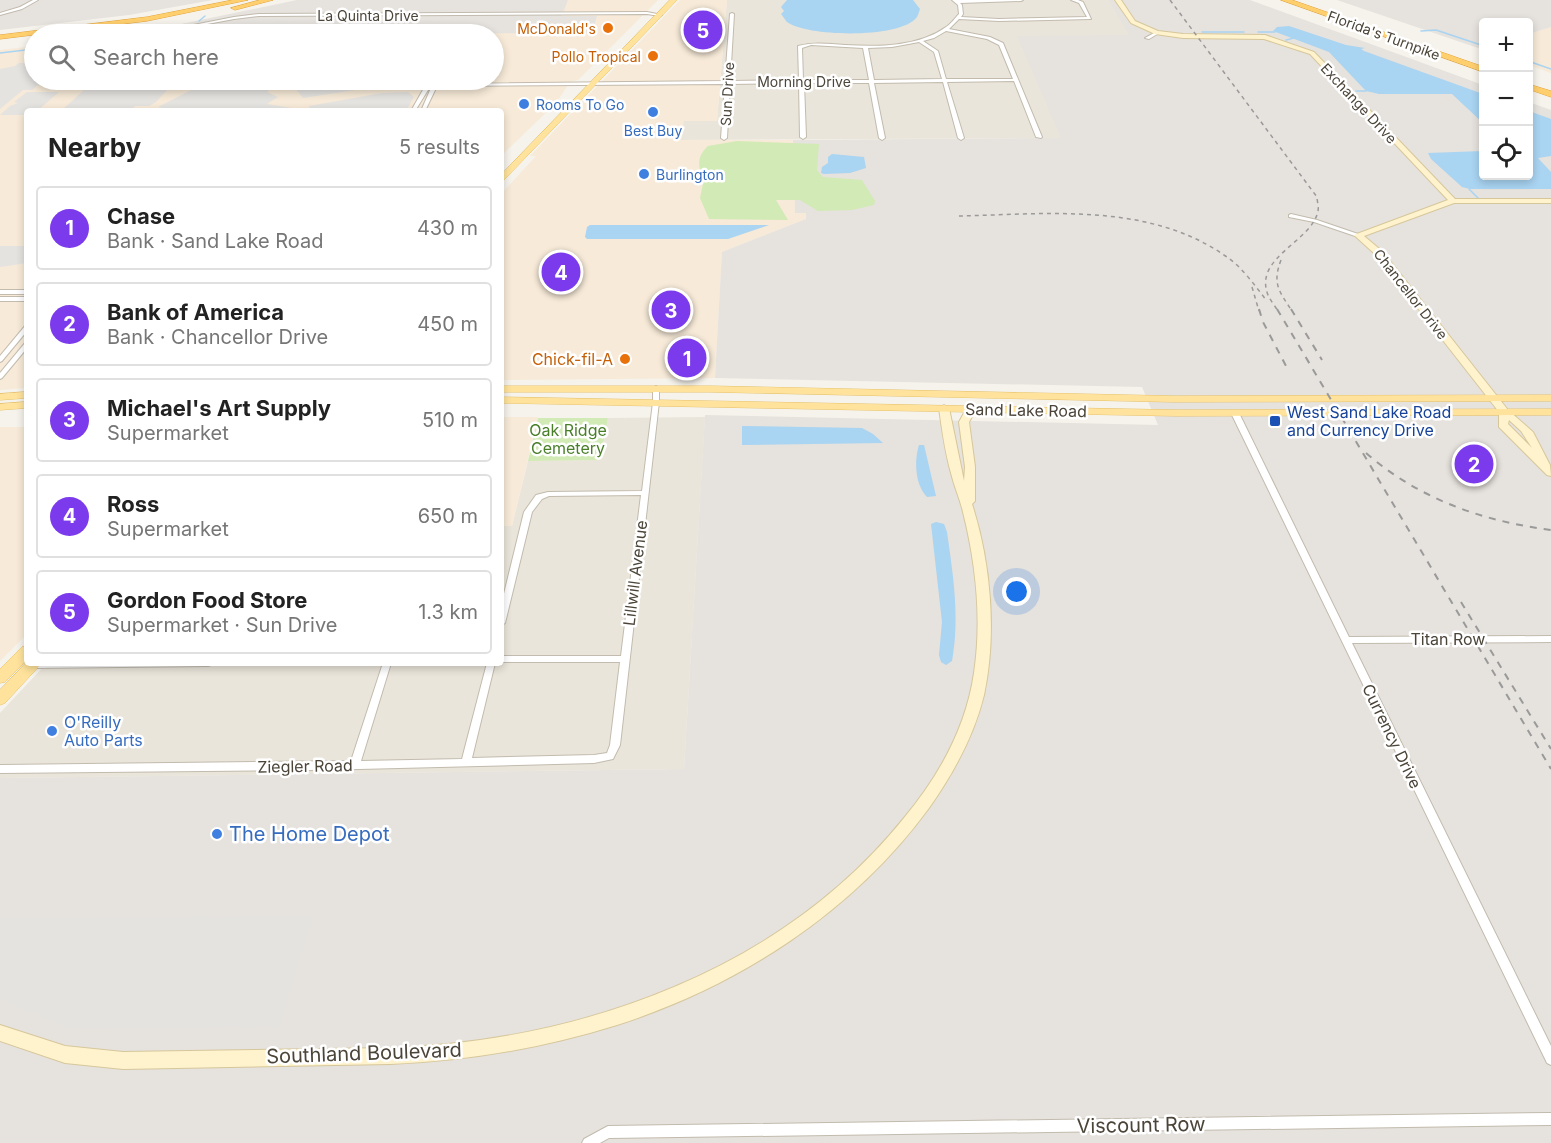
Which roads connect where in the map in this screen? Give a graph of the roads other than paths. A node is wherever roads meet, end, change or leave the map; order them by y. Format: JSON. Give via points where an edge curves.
{"nodes":[{"id":1,"x":36,"y":0,"type":"edge"},
{"id":2,"x":244,"y":0,"type":"edge"},
{"id":3,"x":269,"y":0,"type":"edge"},
{"id":4,"x":665,"y":0,"type":"edge"},
{"id":5,"x":674,"y":0,"type":"edge"},
{"id":6,"x":1021,"y":0,"type":"edge"},
{"id":7,"x":1073,"y":0,"type":"edge"},
{"id":8,"x":1118,"y":0,"type":"edge"},
{"id":9,"x":1285,"y":0,"type":"edge"},
{"id":10,"x":1301,"y":0,"type":"edge"},
{"id":11,"x":956,"y":1,"type":"edge"},
{"id":12,"x":1078,"y":1,"type":"edge"},
{"id":13,"x":0,"y":14,"type":"edge"},
{"id":14,"x":732,"y":14,"type":"dead end"},
{"id":15,"x":654,"y":15,"type":"junction"},
{"id":16,"x":959,"y":18,"type":"junction"},
{"id":17,"x":104,"y":24,"type":"edge"},
{"id":18,"x":150,"y":24,"type":"edge"},
{"id":19,"x":201,"y":24,"type":"edge"},
{"id":20,"x":946,"y":30,"type":"junction"},
{"id":21,"x":1157,"y":33,"type":"junction"},
{"id":22,"x":24,"y":34,"type":"edge"},
{"id":23,"x":0,"y":37,"type":"edge"},
{"id":24,"x":1147,"y":38,"type":"dead end"},
{"id":25,"x":24,"y":40,"type":"edge"},
{"id":26,"x":920,"y":41,"type":"junction"},
{"id":27,"x":0,"y":43,"type":"edge"},
{"id":28,"x":866,"y":46,"type":"junction"},
{"id":29,"x":1479,"y":62,"type":"edge"},
{"id":30,"x":1479,"y":68,"type":"edge"},
{"id":31,"x":944,"y":80,"type":"junction"},
{"id":32,"x":1015,"y":80,"type":"junction"},
{"id":33,"x":727,"y":81,"type":"junction"},
{"id":34,"x":800,"y":81,"type":"junction"},
{"id":35,"x":872,"y":81,"type":"junction"},
{"id":36,"x":1533,"y":82,"type":"edge"},
{"id":37,"x":593,"y":83,"type":"junction"},
{"id":38,"x":580,"y":86,"type":"junction"},
{"id":39,"x":504,"y":87,"type":"edge"},
{"id":40,"x":1533,"y":88,"type":"edge"},
{"id":41,"x":1551,"y":88,"type":"edge"},
{"id":42,"x":425,"y":90,"type":"edge"},
{"id":43,"x":434,"y":90,"type":"edge"},
{"id":44,"x":1551,"y":94,"type":"edge"},
{"id":45,"x":415,"y":108,"type":"edge"},
{"id":46,"x":424,"y":108,"type":"edge"},
{"id":47,"x":803,"y":137,"type":"dead end"},
{"id":48,"x":1039,"y":137,"type":"dead end"},
{"id":49,"x":724,"y":138,"type":"dead end"},
{"id":50,"x":882,"y":138,"type":"dead end"},
{"id":51,"x":961,"y":138,"type":"dead end"},
{"id":52,"x":504,"y":164,"type":"edge"},
{"id":53,"x":504,"y":177,"type":"edge"},
{"id":54,"x":1454,"y":201,"type":"junction"},
{"id":55,"x":1551,"y":201,"type":"edge"},
{"id":56,"x":1291,"y":216,"type":"dead end"},
{"id":57,"x":1358,"y":235,"type":"junction"},
{"id":58,"x":0,"y":292,"type":"edge"},
{"id":59,"x":24,"y":292,"type":"edge"},
{"id":60,"x":0,"y":299,"type":"edge"},
{"id":61,"x":24,"y":299,"type":"edge"},
{"id":62,"x":24,"y":331,"type":"edge"},
{"id":63,"x":17,"y":339,"type":"junction"},
{"id":64,"x":24,"y":339,"type":"edge"},
{"id":65,"x":24,"y":348,"type":"edge"},
{"id":66,"x":0,"y":360,"type":"edge"},
{"id":67,"x":0,"y":377,"type":"edge"},
{"id":68,"x":575,"y":388,"type":"junction"},
{"id":69,"x":656,"y":388,"type":"junction"},
{"id":70,"x":504,"y":389,"type":"edge"},
{"id":71,"x":504,"y":394,"type":"edge"},
{"id":72,"x":949,"y":394,"type":"junction"},
{"id":73,"x":24,"y":395,"type":"edge"},
{"id":74,"x":1008,"y":396,"type":"junction"},
{"id":75,"x":0,"y":397,"type":"edge"},
{"id":76,"x":1492,"y":398,"type":"junction"},
{"id":77,"x":1551,"y":398,"type":"edge"},
{"id":78,"x":1227,"y":399,"type":"junction"},
{"id":79,"x":1285,"y":399,"type":"junction"},
{"id":80,"x":504,"y":400,"type":"edge"},
{"id":81,"x":656,"y":402,"type":"junction"},
{"id":82,"x":24,"y":405,"type":"edge"},
{"id":83,"x":0,"y":407,"type":"edge"},
{"id":84,"x":900,"y":407,"type":"junction"},
{"id":85,"x":944,"y":408,"type":"junction"},
{"id":86,"x":977,"y":409,"type":"junction"},
{"id":87,"x":1504,"y":412,"type":"junction"},
{"id":88,"x":1551,"y":412,"type":"edge"},
{"id":89,"x":1177,"y":413,"type":"junction"},
{"id":90,"x":1235,"y":413,"type":"junction"},
{"id":91,"x":1548,"y":469,"type":"edge"},
{"id":92,"x":645,"y":493,"type":"junction"},
{"id":93,"x":969,"y":511,"type":"junction"},
{"id":94,"x":504,"y":611,"type":"edge"},
{"id":95,"x":1551,"y":639,"type":"edge"},
{"id":96,"x":1345,"y":640,"type":"junction"},
{"id":97,"x":504,"y":659,"type":"edge"},
{"id":98,"x":625,"y":659,"type":"junction"},
{"id":99,"x":24,"y":665,"type":"edge"},
{"id":100,"x":386,"y":666,"type":"edge"},
{"id":101,"x":490,"y":666,"type":"edge"},
{"id":102,"x":7,"y":681,"type":"edge"},
{"id":103,"x":0,"y":699,"type":"edge"},
{"id":104,"x":610,"y":756,"type":"joint"},
{"id":105,"x":466,"y":761,"type":"junction"},
{"id":106,"x":355,"y":765,"type":"junction"},
{"id":107,"x":0,"y":769,"type":"edge"},
{"id":108,"x":0,"y":1033,"type":"edge"},
{"id":109,"x":1551,"y":1059,"type":"edge"},
{"id":110,"x":1551,"y":1119,"type":"edge"},
{"id":111,"x":588,"y":1143,"type":"edge"}],
"edges":[{"from":1,"to":13,"type":"street"},
{"from":2,"to":17,"type":"highway"},
{"from":3,"to":18,"type":"highway"},
{"from":4,"to":15,"type":"main road"},
{"from":5,"to":15,"type":"main road"},
{"from":6,"to":11,"type":"street"},
{"from":7,"to":12,"type":"street"},
{"from":8,"to":21,"type":"street","name":"Exchange Drive","via":[[1133,22]]},
{"from":9,"to":30,"type":"highway","name":"Florida's Turnpike"},
{"from":10,"to":29,"type":"highway","name":"Florida's Turnpike"},
{"from":11,"to":16,"type":"street","via":[[962,9]]},
{"from":12,"to":16,"type":"street","via":[[1088,20]]},
{"from":14,"to":33,"type":"street","name":"Sun Drive"},
{"from":15,"to":19,"type":"street","name":"La Quinta Drive","via":[[259,15]]},
{"from":15,"to":37,"type":"main road"},
{"from":15,"to":38,"type":"main road"},
{"from":16,"to":20,"type":"street"},
{"from":20,"to":26,"type":"street"},
{"from":20,"to":32,"type":"street","via":[[997,41]]},
{"from":21,"to":24,"type":"street"},
{"from":21,"to":54,"type":"street","name":"Exchange Drive","via":[[1265,37],[1312,53]]},
{"from":22,"to":23,"type":"highway"},
{"from":25,"to":27,"type":"highway"},
{"from":26,"to":28,"type":"street"},
{"from":26,"to":31,"type":"street","via":[[936,51]]},
{"from":28,"to":34,"type":"street","via":[[800,46]]},
{"from":28,"to":35,"type":"street"},
{"from":31,"to":32,"type":"street","name":"Morning Drive"},
{"from":31,"to":35,"type":"street","name":"Morning Drive"},
{"from":31,"to":51,"type":"street"},
{"from":32,"to":48,"type":"street"},
{"from":33,"to":34,"type":"street","name":"Morning Drive"},
{"from":33,"to":37,"type":"street","name":"Morning Drive"},
{"from":33,"to":49,"type":"street","name":"Sun Drive"},
{"from":34,"to":35,"type":"street","name":"Morning Drive"},
{"from":34,"to":47,"type":"street"},
{"from":35,"to":50,"type":"street"},
{"from":36,"to":41,"type":"highway"},
{"from":37,"to":38,"type":"street","name":"Morning Drive"},
{"from":37,"to":53,"type":"main road"},
{"from":38,"to":39,"type":"street","name":"Morning Drive"},
{"from":38,"to":52,"type":"main road"},
{"from":40,"to":44,"type":"highway"},
{"from":42,"to":45,"type":"street","name":"Morning Drive"},
{"from":43,"to":46,"type":"street"},
{"from":54,"to":55,"type":"street"},
{"from":54,"to":57,"type":"street"},
{"from":56,"to":57,"type":"street","name":"Chancellor Drive"},
{"from":57,"to":76,"type":"street","name":"Chancellor Drive","via":[[1380,254]]},
{"from":58,"to":59,"type":"street"},
{"from":60,"to":61,"type":"street"},
{"from":62,"to":63,"type":"street"},
{"from":63,"to":64,"type":"street"},
{"from":63,"to":66,"type":"street"},
{"from":65,"to":67,"type":"street"},
{"from":68,"to":69,"type":"main road","name":"Sand Lake Road"},
{"from":68,"to":70,"type":"main road","name":"Sand Lake Road"},
{"from":68,"to":71,"type":"main road"},
{"from":69,"to":72,"type":"main road","name":"Sand Lake Road"},
{"from":69,"to":81,"type":"street","name":"Lillwill Avenue"},
{"from":72,"to":74,"type":"main road","name":"Sand Lake Road"},
{"from":72,"to":84,"type":"main road","via":[[939,401]]},
{"from":73,"to":75,"type":"main road"},
{"from":74,"to":78,"type":"main road","name":"Sand Lake Road"},
{"from":74,"to":85,"type":"main road","via":[[970,398]]},
{"from":76,"to":77,"type":"main road","name":"Sand Lake Road"},
{"from":76,"to":79,"type":"main road","name":"Sand Lake Road"},
{"from":76,"to":87,"type":"street","name":"Chancellor Drive"},
{"from":78,"to":79,"type":"main road","name":"Sand Lake Road"},
{"from":78,"to":89,"type":"main road","via":[[1214,409]]},
{"from":79,"to":90,"type":"main road","via":[[1240,405]]},
{"from":80,"to":81,"type":"main road","name":"Sand Lake Road"},
{"from":81,"to":84,"type":"main road","name":"Sand Lake Road"},
{"from":81,"to":92,"type":"street","name":"Lillwill Avenue"},
{"from":82,"to":83,"type":"main road"},
{"from":84,"to":85,"type":"main road","name":"Sand Lake Road"},
{"from":85,"to":86,"type":"main road","name":"Sand Lake Road"},
{"from":85,"to":93,"type":"street","name":"Southland Boulevard","via":[[955,468]]},
{"from":86,"to":89,"type":"main road","name":"Sand Lake Road"},
{"from":86,"to":93,"type":"street","name":"Southland Boulevard","via":[[964,422],[970,468]]},
{"from":87,"to":88,"type":"main road","name":"Sand Lake Road"},
{"from":87,"to":90,"type":"main road","name":"Sand Lake Road"},
{"from":87,"to":91,"type":"street","name":"Chancellor Drive","via":[[1503,425]]},
{"from":89,"to":90,"type":"main road","name":"Sand Lake Road"},
{"from":90,"to":96,"type":"street","name":"Currency Drive"},
{"from":92,"to":94,"type":"street","via":[[558,493],[539,497],[528,512]]},
{"from":92,"to":98,"type":"street","name":"Lillwill Avenue"},
{"from":93,"to":108,"type":"street","name":"Southland Boulevard","via":[[984,609],[984,639],[977,695],[961,742],[928,798],[862,877],[762,951],[692,987],[615,1018],[523,1041],[431,1054],[129,1059],[73,1056]]},
{"from":95,"to":96,"type":"street","name":"Titan Row"},
{"from":96,"to":109,"type":"street","name":"Currency Drive"},
{"from":97,"to":98,"type":"street"},
{"from":98,"to":104,"type":"street","name":"Lillwill Avenue","via":[[615,745]]},
{"from":99,"to":102,"type":"main road"},
{"from":100,"to":106,"type":"street"},
{"from":101,"to":105,"type":"street"},
{"from":102,"to":103,"type":"main road"},
{"from":104,"to":105,"type":"street","name":"Ziegler Road"},
{"from":105,"to":106,"type":"street","name":"Ziegler Road"},
{"from":106,"to":107,"type":"street","name":"Ziegler Road"},
{"from":110,"to":111,"type":"street","name":"Viscount Row","via":[[608,1132]]}]}
